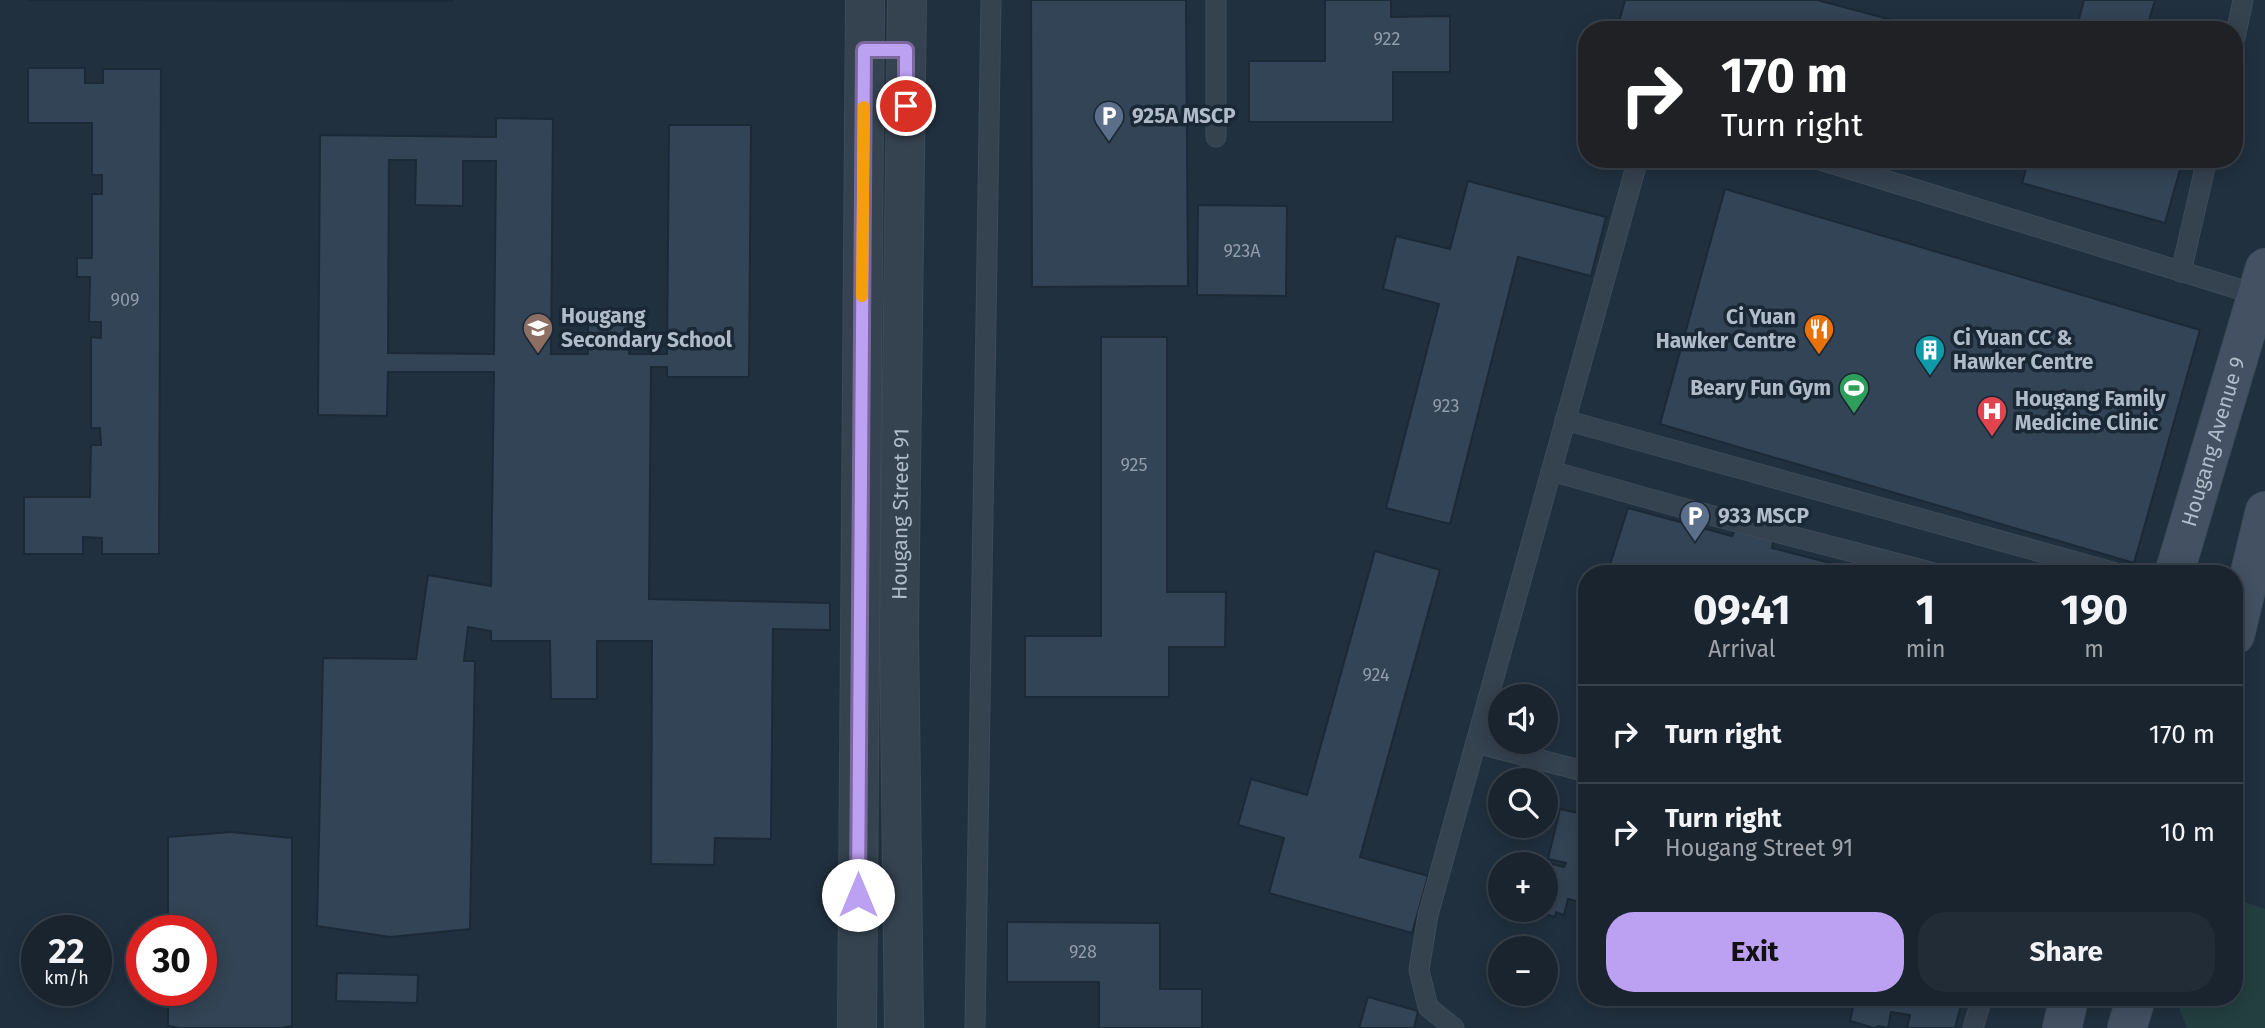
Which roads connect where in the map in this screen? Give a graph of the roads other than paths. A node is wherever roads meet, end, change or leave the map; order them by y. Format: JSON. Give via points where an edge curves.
{"nodes":[{"id":1,"x":865,"y":0,"type":"edge"},
{"id":2,"x":907,"y":0,"type":"edge"},
{"id":3,"x":991,"y":0,"type":"edge"},
{"id":4,"x":1216,"y":0,"type":"edge"},
{"id":5,"x":2243,"y":0,"type":"edge"},
{"id":6,"x":2239,"y":21,"type":"edge"},
{"id":7,"x":885,"y":50,"type":"junction"},
{"id":8,"x":1216,"y":137,"type":"dead end"},
{"id":9,"x":1635,"y":168,"type":"edge"},
{"id":10,"x":1846,"y":168,"type":"edge"},
{"id":11,"x":2205,"y":168,"type":"edge"},
{"id":12,"x":2181,"y":272,"type":"junction"},
{"id":13,"x":2263,"y":287,"type":"edge"},
{"id":14,"x":1565,"y":420,"type":"junction"},
{"id":15,"x":1551,"y":471,"type":"junction"},
{"id":16,"x":2265,"y":512,"type":"edge"},
{"id":17,"x":1892,"y":565,"type":"edge"},
{"id":18,"x":2087,"y":565,"type":"edge"},
{"id":19,"x":2177,"y":565,"type":"edge"},
{"id":20,"x":2243,"y":602,"type":"edge"},
{"id":21,"x":1476,"y":743,"type":"junction"},
{"id":22,"x":1578,"y":770,"type":"edge"},
{"id":23,"x":1980,"y":1006,"type":"edge"},
{"id":24,"x":2067,"y":1006,"type":"edge"},
{"id":25,"x":2134,"y":1006,"type":"edge"},
{"id":26,"x":857,"y":1028,"type":"edge"},
{"id":27,"x":904,"y":1028,"type":"edge"},
{"id":28,"x":975,"y":1028,"type":"edge"},
{"id":29,"x":1454,"y":1028,"type":"edge"},
{"id":30,"x":1973,"y":1028,"type":"edge"},
{"id":31,"x":2062,"y":1028,"type":"edge"},
{"id":32,"x":2127,"y":1028,"type":"edge"}],
"edges":[{"from":1,"to":7,"type":"street","name":"Hougang Street 91"},
{"from":2,"to":7,"type":"street","name":"Hougang Street 91"},
{"from":3,"to":28,"type":"lane"},
{"from":4,"to":8,"type":"lane"},
{"from":5,"to":6,"type":"lane"},
{"from":7,"to":26,"type":"street","name":"Hougang Street 91"},
{"from":7,"to":27,"type":"street","name":"Hougang Street 91"},
{"from":9,"to":14,"type":"lane"},
{"from":10,"to":12,"type":"lane"},
{"from":11,"to":12,"type":"lane"},
{"from":12,"to":13,"type":"lane"},
{"from":13,"to":19,"type":"street","name":"Hougang Avenue 9"},
{"from":14,"to":15,"type":"lane"},
{"from":14,"to":18,"type":"lane"},
{"from":15,"to":17,"type":"lane"},
{"from":15,"to":21,"type":"lane"},
{"from":16,"to":20,"type":"street"},
{"from":21,"to":22,"type":"lane"},
{"from":21,"to":29,"type":"lane","via":[[1428,915],[1419,970],[1428,1007]]},
{"from":23,"to":30,"type":"lane"},
{"from":24,"to":31,"type":"street"},
{"from":25,"to":32,"type":"street"}]}
